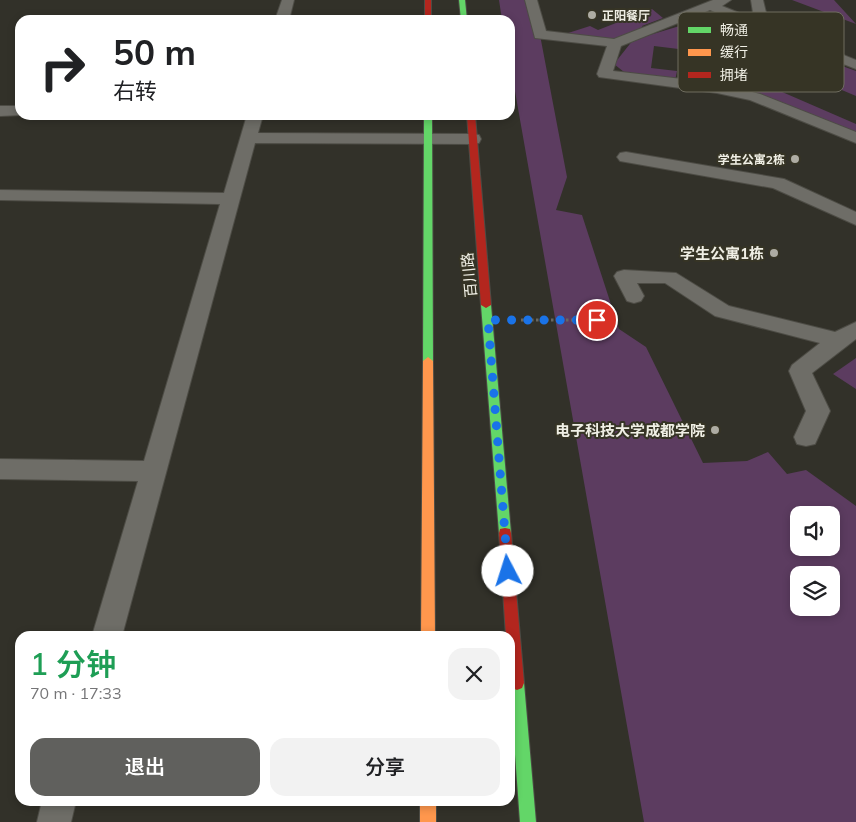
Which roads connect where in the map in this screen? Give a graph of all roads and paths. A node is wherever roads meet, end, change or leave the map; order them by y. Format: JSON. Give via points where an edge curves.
{"nodes":[{"id":1,"x":288,"y":0,"type":"edge"},
{"id":2,"x":428,"y":0,"type":"edge"},
{"id":3,"x":462,"y":0,"type":"edge"},
{"id":4,"x":532,"y":0,"type":"edge"},
{"id":5,"x":725,"y":0,"type":"edge"},
{"id":6,"x":711,"y":6,"type":"junction"},
{"id":7,"x":695,"y":12,"type":"edge"},
{"id":8,"x":726,"y":12,"type":"edge"},
{"id":9,"x":284,"y":15,"type":"edge"},
{"id":10,"x":428,"y":15,"type":"edge"},
{"id":11,"x":464,"y":15,"type":"edge"},
{"id":12,"x":678,"y":18,"type":"edge"},
{"id":13,"x":673,"y":20,"type":"junction"},
{"id":14,"x":678,"y":20,"type":"edge"},
{"id":15,"x":615,"y":43,"type":"junction"},
{"id":16,"x":856,"y":52,"type":"edge"},
{"id":17,"x":849,"y":62,"type":"edge"},
{"id":18,"x":678,"y":83,"type":"edge"},
{"id":19,"x":734,"y":92,"type":"edge"},
{"id":20,"x":0,"y":111,"type":"edge"},
{"id":21,"x":15,"y":111,"type":"edge"},
{"id":22,"x":253,"y":120,"type":"edge"},
{"id":23,"x":428,"y":120,"type":"edge"},
{"id":24,"x":472,"y":120,"type":"edge"},
{"id":25,"x":248,"y":138,"type":"junction"},
{"id":26,"x":856,"y":138,"type":"edge"},
{"id":27,"x":428,"y":139,"type":"junction"},
{"id":28,"x":473,"y":139,"type":"junction"},
{"id":29,"x":626,"y":157,"type":"dead end"},
{"id":30,"x":0,"y":194,"type":"edge"},
{"id":31,"x":231,"y":198,"type":"junction"},
{"id":32,"x":856,"y":219,"type":"edge"},
{"id":33,"x":634,"y":296,"type":"joint"},
{"id":34,"x":488,"y":320,"type":"junction"},
{"id":35,"x":847,"y":335,"type":"edge"},
{"id":36,"x":806,"y":437,"type":"dead end"},
{"id":37,"x":0,"y":469,"type":"edge"},
{"id":38,"x":154,"y":471,"type":"junction"},
{"id":39,"x":107,"y":631,"type":"edge"},
{"id":40,"x":428,"y":631,"type":"edge"},
{"id":41,"x":513,"y":631,"type":"edge"},
{"id":42,"x":515,"y":659,"type":"edge"},
{"id":43,"x":59,"y":806,"type":"edge"},
{"id":44,"x":428,"y":806,"type":"edge"},
{"id":45,"x":54,"y":822,"type":"edge"},
{"id":46,"x":428,"y":822,"type":"edge"},
{"id":47,"x":528,"y":822,"type":"edge"}],
"edges":[{"from":1,"to":9,"type":"lane"},
{"from":2,"to":10,"type":"street"},
{"from":3,"to":11,"type":"street"},
{"from":4,"to":15,"type":"lane","via":[[540,35]]},
{"from":5,"to":6,"type":"lane"},
{"from":6,"to":7,"type":"lane"},
{"from":6,"to":8,"type":"lane"},
{"from":12,"to":13,"type":"lane"},
{"from":13,"to":14,"type":"lane"},
{"from":13,"to":15,"type":"lane"},
{"from":15,"to":18,"type":"lane","via":[[604,74]]},
{"from":16,"to":17,"type":"lane"},
{"from":19,"to":26,"type":"lane","via":[[755,97]]},
{"from":20,"to":21,"type":"lane"},
{"from":22,"to":25,"type":"lane"},
{"from":23,"to":27,"type":"street"},
{"from":24,"to":28,"type":"street","name":"百川路"},
{"from":25,"to":27,"type":"lane"},
{"from":25,"to":31,"type":"lane"},
{"from":27,"to":28,"type":"lane"},
{"from":27,"to":40,"type":"street"},
{"from":28,"to":34,"type":"street","name":"百川路"},
{"from":29,"to":32,"type":"lane","via":[[778,183]]},
{"from":30,"to":31,"type":"lane"},
{"from":31,"to":38,"type":"lane"},
{"from":33,"to":34,"type":"path","via":[[615,320]]},
{"from":33,"to":35,"type":"lane","via":[[624,276],[669,277],[722,311]]},
{"from":34,"to":41,"type":"street","name":"百川路"},
{"from":35,"to":36,"type":"lane","via":[[800,371],[818,411]]},
{"from":37,"to":38,"type":"lane"},
{"from":38,"to":39,"type":"lane"},
{"from":42,"to":47,"type":"street","name":"百川路"},
{"from":43,"to":45,"type":"lane"},
{"from":44,"to":46,"type":"street"}]}
